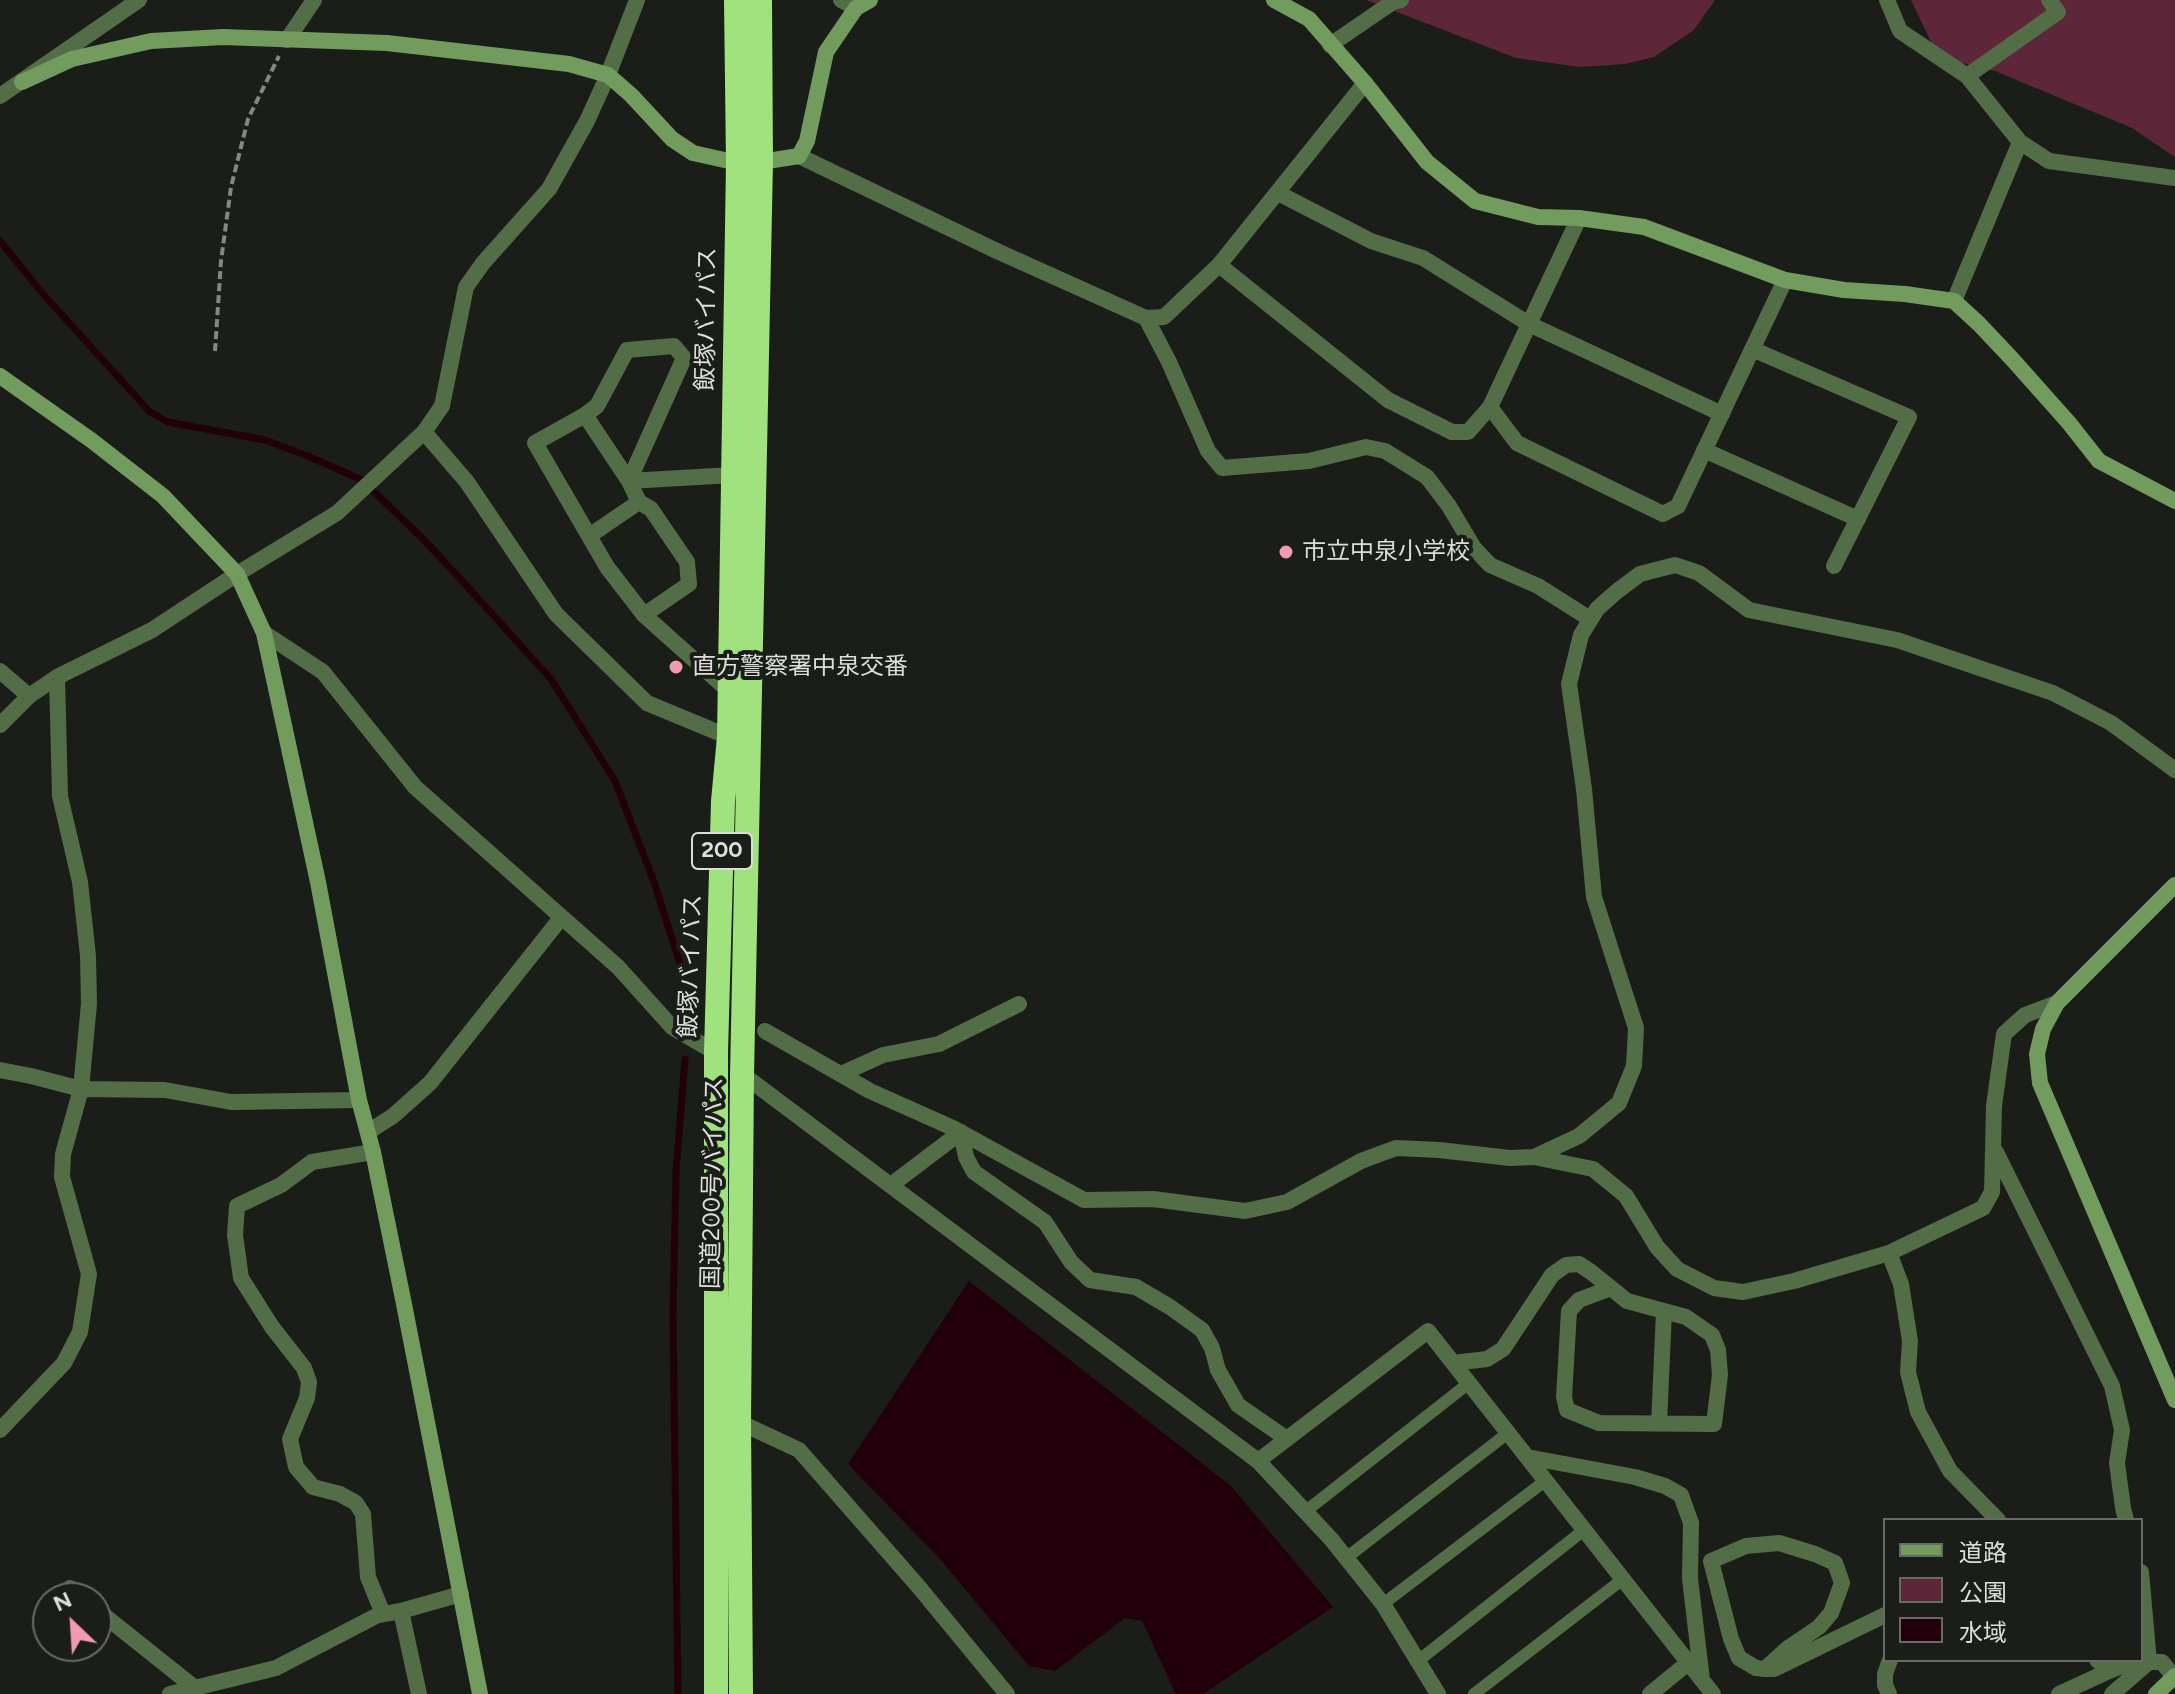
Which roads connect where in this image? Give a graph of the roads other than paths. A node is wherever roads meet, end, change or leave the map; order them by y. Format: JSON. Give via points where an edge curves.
{"nodes":[{"id":1,"x":139,"y":0,"type":"edge"},
{"id":2,"x":314,"y":0,"type":"edge"},
{"id":3,"x":637,"y":0,"type":"edge"},
{"id":4,"x":760,"y":0,"type":"edge"},
{"id":5,"x":1274,"y":0,"type":"edge"},
{"id":6,"x":1401,"y":0,"type":"edge"},
{"id":7,"x":1887,"y":0,"type":"edge"},
{"id":8,"x":2049,"y":0,"type":"edge"},
{"id":9,"x":856,"y":3,"type":"edge"},
{"id":10,"x":736,"y":4,"type":"edge"},
{"id":11,"x":287,"y":40,"type":"junction"},
{"id":12,"x":1330,"y":45,"type":"junction"},
{"id":13,"x":608,"y":75,"type":"junction"},
{"id":14,"x":1967,"y":76,"type":"junction"},
{"id":15,"x":22,"y":82,"type":"junction"},
{"id":16,"x":1365,"y":83,"type":"junction"},
{"id":17,"x":0,"y":96,"type":"edge"},
{"id":18,"x":2020,"y":142,"type":"junction"},
{"id":19,"x":799,"y":156,"type":"junction"},
{"id":20,"x":749,"y":162,"type":"junction"},
{"id":21,"x":2175,"y":178,"type":"edge"},
{"id":22,"x":1278,"y":193,"type":"junction"},
{"id":23,"x":1579,"y":218,"type":"junction"},
{"id":24,"x":1219,"y":265,"type":"junction"},
{"id":25,"x":1785,"y":280,"type":"junction"},
{"id":26,"x":1954,"y":301,"type":"junction"},
{"id":27,"x":1146,"y":318,"type":"junction"},
{"id":28,"x":1529,"y":324,"type":"junction"},
{"id":29,"x":1752,"y":349,"type":"junction"},
{"id":30,"x":0,"y":376,"type":"edge"},
{"id":31,"x":1490,"y":407,"type":"junction"},
{"id":32,"x":1722,"y":414,"type":"junction"},
{"id":33,"x":585,"y":415,"type":"junction"},
{"id":34,"x":424,"y":432,"type":"junction"},
{"id":35,"x":1704,"y":450,"type":"junction"},
{"id":36,"x":732,"y":475,"type":"junction"},
{"id":37,"x":629,"y":481,"type":"junction"},
{"id":38,"x":2175,"y":501,"type":"edge"},
{"id":39,"x":639,"y":502,"type":"junction"},
{"id":40,"x":1858,"y":519,"type":"junction"},
{"id":41,"x":589,"y":536,"type":"junction"},
{"id":42,"x":1834,"y":566,"type":"dead end"},
{"id":43,"x":237,"y":574,"type":"junction"},
{"id":44,"x":644,"y":615,"type":"junction"},
{"id":45,"x":1590,"y":619,"type":"junction"},
{"id":46,"x":264,"y":633,"type":"junction"},
{"id":47,"x":0,"y":671,"type":"edge"},
{"id":48,"x":57,"y":677,"type":"junction"},
{"id":49,"x":729,"y":691,"type":"junction"},
{"id":50,"x":29,"y":696,"type":"junction"},
{"id":51,"x":0,"y":725,"type":"edge"},
{"id":52,"x":729,"y":737,"type":"junction"},
{"id":53,"x":2175,"y":770,"type":"edge"},
{"id":54,"x":2175,"y":885,"type":"edge"},
{"id":55,"x":561,"y":918,"type":"junction"},
{"id":56,"x":2057,"y":1003,"type":"junction"},
{"id":57,"x":1019,"y":1004,"type":"dead end"},
{"id":58,"x":765,"y":1031,"type":"dead end"},
{"id":59,"x":716,"y":1052,"type":"junction"},
{"id":60,"x":0,"y":1070,"type":"edge"},
{"id":61,"x":841,"y":1074,"type":"junction"},
{"id":62,"x":742,"y":1075,"type":"junction"},
{"id":63,"x":81,"y":1089,"type":"junction"},
{"id":64,"x":359,"y":1100,"type":"junction"},
{"id":65,"x":368,"y":1132,"type":"junction"},
{"id":66,"x":961,"y":1132,"type":"junction"},
{"id":67,"x":1993,"y":1147,"type":"junction"},
{"id":68,"x":373,"y":1152,"type":"junction"},
{"id":69,"x":1534,"y":1157,"type":"junction"},
{"id":70,"x":891,"y":1185,"type":"junction"},
{"id":71,"x":1889,"y":1253,"type":"junction"},
{"id":72,"x":1611,"y":1288,"type":"junction"},
{"id":73,"x":1664,"y":1311,"type":"junction"},
{"id":74,"x":1453,"y":1363,"type":"junction"},
{"id":75,"x":1469,"y":1383,"type":"junction"},
{"id":76,"x":2175,"y":1400,"type":"edge"},
{"id":77,"x":739,"y":1422,"type":"junction"},
{"id":78,"x":1659,"y":1424,"type":"junction"},
{"id":79,"x":0,"y":1430,"type":"edge"},
{"id":80,"x":1508,"y":1433,"type":"junction"},
{"id":81,"x":1287,"y":1439,"type":"junction"},
{"id":82,"x":1527,"y":1457,"type":"junction"},
{"id":83,"x":1258,"y":1461,"type":"junction"},
{"id":84,"x":1545,"y":1481,"type":"junction"},
{"id":85,"x":1306,"y":1511,"type":"junction"},
{"id":86,"x":1996,"y":1518,"type":"edge"},
{"id":87,"x":2126,"y":1518,"type":"edge"},
{"id":88,"x":1584,"y":1530,"type":"junction"},
{"id":89,"x":1691,"y":1557,"type":"junction"},
{"id":90,"x":1346,"y":1558,"type":"junction"},
{"id":91,"x":1711,"y":1561,"type":"junction"},
{"id":92,"x":1623,"y":1579,"type":"junction"},
{"id":93,"x":461,"y":1594,"type":"junction"},
{"id":94,"x":2143,"y":1594,"type":"edge"},
{"id":95,"x":1383,"y":1604,"type":"junction"},
{"id":96,"x":401,"y":1611,"type":"junction"},
{"id":97,"x":383,"y":1614,"type":"junction"},
{"id":98,"x":1883,"y":1616,"type":"edge"},
{"id":99,"x":112,"y":1622,"type":"edge"},
{"id":100,"x":1418,"y":1661,"type":"junction"},
{"id":101,"x":1889,"y":1662,"type":"edge"},
{"id":102,"x":2128,"y":1662,"type":"edge"},
{"id":103,"x":2143,"y":1662,"type":"edge"},
{"id":104,"x":2149,"y":1662,"type":"junction"},
{"id":105,"x":1688,"y":1663,"type":"junction"},
{"id":106,"x":2103,"y":1666,"type":"edge"},
{"id":107,"x":1765,"y":1669,"type":"junction"},
{"id":108,"x":2175,"y":1676,"type":"edge"},
{"id":109,"x":195,"y":1688,"type":"junction"},
{"id":110,"x":1708,"y":1688,"type":"edge"},
{"id":111,"x":170,"y":1694,"type":"edge"},
{"id":112,"x":419,"y":1694,"type":"edge"},
{"id":113,"x":480,"y":1694,"type":"edge"},
{"id":114,"x":716,"y":1694,"type":"edge"},
{"id":115,"x":741,"y":1694,"type":"edge"},
{"id":116,"x":1007,"y":1694,"type":"edge"},
{"id":117,"x":1438,"y":1694,"type":"edge"},
{"id":118,"x":1474,"y":1694,"type":"edge"},
{"id":119,"x":1650,"y":1694,"type":"edge"},
{"id":120,"x":1889,"y":1694,"type":"edge"},
{"id":121,"x":2059,"y":1694,"type":"edge"},
{"id":122,"x":2112,"y":1694,"type":"edge"},
{"id":123,"x":2156,"y":1694,"type":"edge"}],
"edges":[{"from":1,"to":15,"type":"street"},
{"from":2,"to":11,"type":"street"},
{"from":3,"to":13,"type":"street"},
{"from":4,"to":20,"type":"highway","name":"国道200号バイパス","number":"200"},
{"from":5,"to":12,"type":"street","via":[[1309,19]]},
{"from":6,"to":12,"type":"street"},
{"from":7,"to":14,"type":"street","via":[[1900,31]]},
{"from":8,"to":14,"type":"street","via":[[2058,12]]},
{"from":9,"to":19,"type":"street","via":[[826,52]]},
{"from":10,"to":20,"type":"highway","name":"飯塚バイパス","number":"200"},
{"from":11,"to":13,"type":"street","via":[[387,43],[569,64]]},
{"from":11,"to":15,"type":"street","via":[[151,41],[72,59]]},
{"from":12,"to":16,"type":"street"},
{"from":13,"to":20,"type":"street","via":[[693,153]]},
{"from":13,"to":34,"type":"street","via":[[549,189],[466,287],[442,406]]},
{"from":14,"to":18,"type":"street"},
{"from":15,"to":17,"type":"street"},
{"from":16,"to":22,"type":"street"},
{"from":16,"to":23,"type":"street","via":[[1427,162],[1475,201],[1538,217]]},
{"from":18,"to":21,"type":"street","via":[[2049,161]]},
{"from":18,"to":26,"type":"street"},
{"from":19,"to":20,"type":"street"},
{"from":19,"to":27,"type":"street"},
{"from":20,"to":36,"type":"highway","name":"飯塚バイパス","number":"200"},
{"from":20,"to":62,"type":"highway","name":"国道200号バイパス","number":"200"},
{"from":22,"to":24,"type":"street"},
{"from":22,"to":28,"type":"street","via":[[1371,241],[1423,258]]},
{"from":23,"to":25,"type":"street","via":[[1644,227]]},
{"from":23,"to":28,"type":"street"},
{"from":24,"to":27,"type":"street","via":[[1164,317]]},
{"from":24,"to":31,"type":"street","via":[[1388,400],[1452,432],[1468,432]]},
{"from":25,"to":26,"type":"street"},
{"from":25,"to":29,"type":"street"},
{"from":26,"to":38,"type":"street","via":[[2013,360],[2099,461]]},
{"from":27,"to":45,"type":"street","via":[[1208,451],[1222,468],[1309,461],[1366,447],[1385,451],[1427,477],[1490,565],[1538,586]]},
{"from":28,"to":31,"type":"street"},
{"from":28,"to":32,"type":"street"},
{"from":29,"to":32,"type":"street"},
{"from":29,"to":40,"type":"street","via":[[1909,417]]},
{"from":30,"to":43,"type":"street","via":[[163,496]]},
{"from":31,"to":35,"type":"street","via":[[1517,443],[1663,514],[1678,506]]},
{"from":32,"to":35,"type":"street"},
{"from":33,"to":37,"type":"street"},
{"from":33,"to":37,"type":"street","via":[[597,406],[627,350],[674,346],[684,358]]},
{"from":33,"to":41,"type":"street","via":[[535,443]]},
{"from":34,"to":43,"type":"street","via":[[337,513]]},
{"from":34,"to":52,"type":"street","via":[[467,482],[556,614],[647,703]]},
{"from":35,"to":40,"type":"street"},
{"from":36,"to":37,"type":"street"},
{"from":36,"to":49,"type":"highway","name":"飯塚バイパス","number":"200"},
{"from":37,"to":39,"type":"street"},
{"from":39,"to":41,"type":"street"},
{"from":39,"to":44,"type":"street","via":[[651,509],[687,562],[689,584]]},
{"from":40,"to":42,"type":"street"},
{"from":41,"to":44,"type":"street"},
{"from":43,"to":46,"type":"street"},
{"from":43,"to":48,"type":"street","via":[[152,630]]},
{"from":44,"to":49,"type":"street"},
{"from":45,"to":53,"type":"street","via":[[1640,574],[1675,565],[1699,573],[1749,610],[1897,640],[2053,693],[2111,723]]},
{"from":45,"to":69,"type":"street","via":[[1569,684],[1594,897],[1636,1028],[1634,1066],[1619,1103],[1579,1136]]},
{"from":46,"to":55,"type":"street","via":[[323,672],[415,787]]},
{"from":46,"to":64,"type":"street"},
{"from":47,"to":50,"type":"street"},
{"from":48,"to":50,"type":"street"},
{"from":48,"to":63,"type":"street","via":[[60,796],[80,882],[88,956]]},
{"from":49,"to":52,"type":"highway","name":"飯塚バイパス","number":"200"},
{"from":50,"to":51,"type":"street"},
{"from":52,"to":59,"type":"highway","name":"飯塚バイパス","number":"200"},
{"from":54,"to":56,"type":"street"},
{"from":55,"to":59,"type":"street","via":[[618,967],[672,1027]]},
{"from":55,"to":65,"type":"street","via":[[430,1083]]},
{"from":56,"to":67,"type":"street","via":[[2025,1015],[2004,1034]]},
{"from":56,"to":76,"type":"street","via":[[2037,1054],[2040,1083]]},
{"from":57,"to":61,"type":"street","via":[[939,1044],[883,1055]]},
{"from":58,"to":61,"type":"street"},
{"from":59,"to":62,"type":"street"},
{"from":59,"to":114,"type":"highway","name":"飯塚バイパス","number":"200"},
{"from":60,"to":63,"type":"street"},
{"from":61,"to":66,"type":"street"},
{"from":62,"to":70,"type":"street"},
{"from":62,"to":77,"type":"highway","name":"国道200号バイパス","number":"200"},
{"from":63,"to":64,"type":"street","via":[[165,1090],[231,1102]]},
{"from":63,"to":79,"type":"street","via":[[62,1177],[89,1274],[80,1332],[64,1363]]},
{"from":64,"to":65,"type":"street"},
{"from":65,"to":68,"type":"street"},
{"from":66,"to":69,"type":"street","via":[[1084,1200],[1153,1199],[1245,1211],[1287,1202],[1396,1148]]},
{"from":66,"to":70,"type":"street"},
{"from":66,"to":81,"type":"street","via":[[974,1172],[1045,1222],[1090,1280],[1136,1287],[1202,1330],[1238,1405]]},
{"from":67,"to":71,"type":"street","via":[[1992,1192],[1983,1208]]},
{"from":67,"to":87,"type":"street","via":[[2112,1386],[2122,1430],[2117,1463]]},
{"from":68,"to":93,"type":"street"},
{"from":68,"to":97,"type":"street","via":[[312,1162],[281,1185],[237,1206],[235,1235],[241,1278],[309,1382],[290,1439],[296,1467],[313,1487],[340,1494],[363,1514],[368,1577]]},
{"from":69,"to":71,"type":"street","via":[[1593,1169],[1626,1196],[1677,1269],[1714,1288],[1743,1292]]},
{"from":70,"to":83,"type":"street"},
{"from":71,"to":86,"type":"street","via":[[1901,1284],[1910,1341],[1908,1372],[1918,1412],[1950,1471]]},
{"from":72,"to":73,"type":"street","via":[[1627,1301]]},
{"from":72,"to":74,"type":"street","via":[[1579,1264],[1566,1265],[1552,1275],[1503,1349],[1487,1359]]},
{"from":72,"to":78,"type":"street","via":[[1579,1300],[1569,1311],[1567,1410],[1599,1423]]},
{"from":73,"to":78,"type":"street"},
{"from":73,"to":78,"type":"street","via":[[1686,1317],[1712,1335],[1720,1375],[1714,1424]]},
{"from":74,"to":75,"type":"street"},
{"from":74,"to":81,"type":"street","via":[[1428,1331]]},
{"from":75,"to":80,"type":"street"},
{"from":75,"to":85,"type":"lane"},
{"from":77,"to":115,"type":"highway","name":"国道200号バイパス","number":"200"},
{"from":77,"to":116,"type":"street","via":[[799,1450]]},
{"from":80,"to":82,"type":"street"},
{"from":80,"to":90,"type":"lane"},
{"from":81,"to":83,"type":"street"},
{"from":82,"to":84,"type":"street"},
{"from":82,"to":89,"type":"street","via":[[1635,1477],[1673,1490],[1681,1495],[1691,1523]]},
{"from":83,"to":85,"type":"street"},
{"from":84,"to":88,"type":"street"},
{"from":84,"to":95,"type":"lane"},
{"from":85,"to":90,"type":"street"},
{"from":88,"to":92,"type":"street"},
{"from":88,"to":100,"type":"lane"},
{"from":89,"to":91,"type":"street"},
{"from":89,"to":110,"type":"street"},
{"from":90,"to":95,"type":"street"},
{"from":91,"to":107,"type":"street","via":[[1739,1658]]},
{"from":91,"to":107,"type":"street","via":[[1746,1546],[1779,1543],[1835,1563],[1842,1583],[1831,1613]]},
{"from":92,"to":105,"type":"street"},
{"from":92,"to":118,"type":"lane"},
{"from":93,"to":96,"type":"street"},
{"from":93,"to":113,"type":"street"},
{"from":94,"to":104,"type":"street"},
{"from":95,"to":100,"type":"street"},
{"from":96,"to":97,"type":"street"},
{"from":96,"to":112,"type":"street"},
{"from":97,"to":109,"type":"street","via":[[276,1668]]},
{"from":98,"to":107,"type":"street"},
{"from":99,"to":109,"type":"street"},
{"from":100,"to":117,"type":"street"},
{"from":101,"to":120,"type":"street","via":[[1885,1674]]},
{"from":102,"to":106,"type":"street"},
{"from":103,"to":104,"type":"street"},
{"from":104,"to":108,"type":"street","via":[[2162,1662]]},
{"from":104,"to":122,"type":"street"},
{"from":105,"to":110,"type":"street"},
{"from":105,"to":119,"type":"street"},
{"from":106,"to":121,"type":"street"},
{"from":108,"to":123,"type":"street"},
{"from":109,"to":111,"type":"street"}]}
